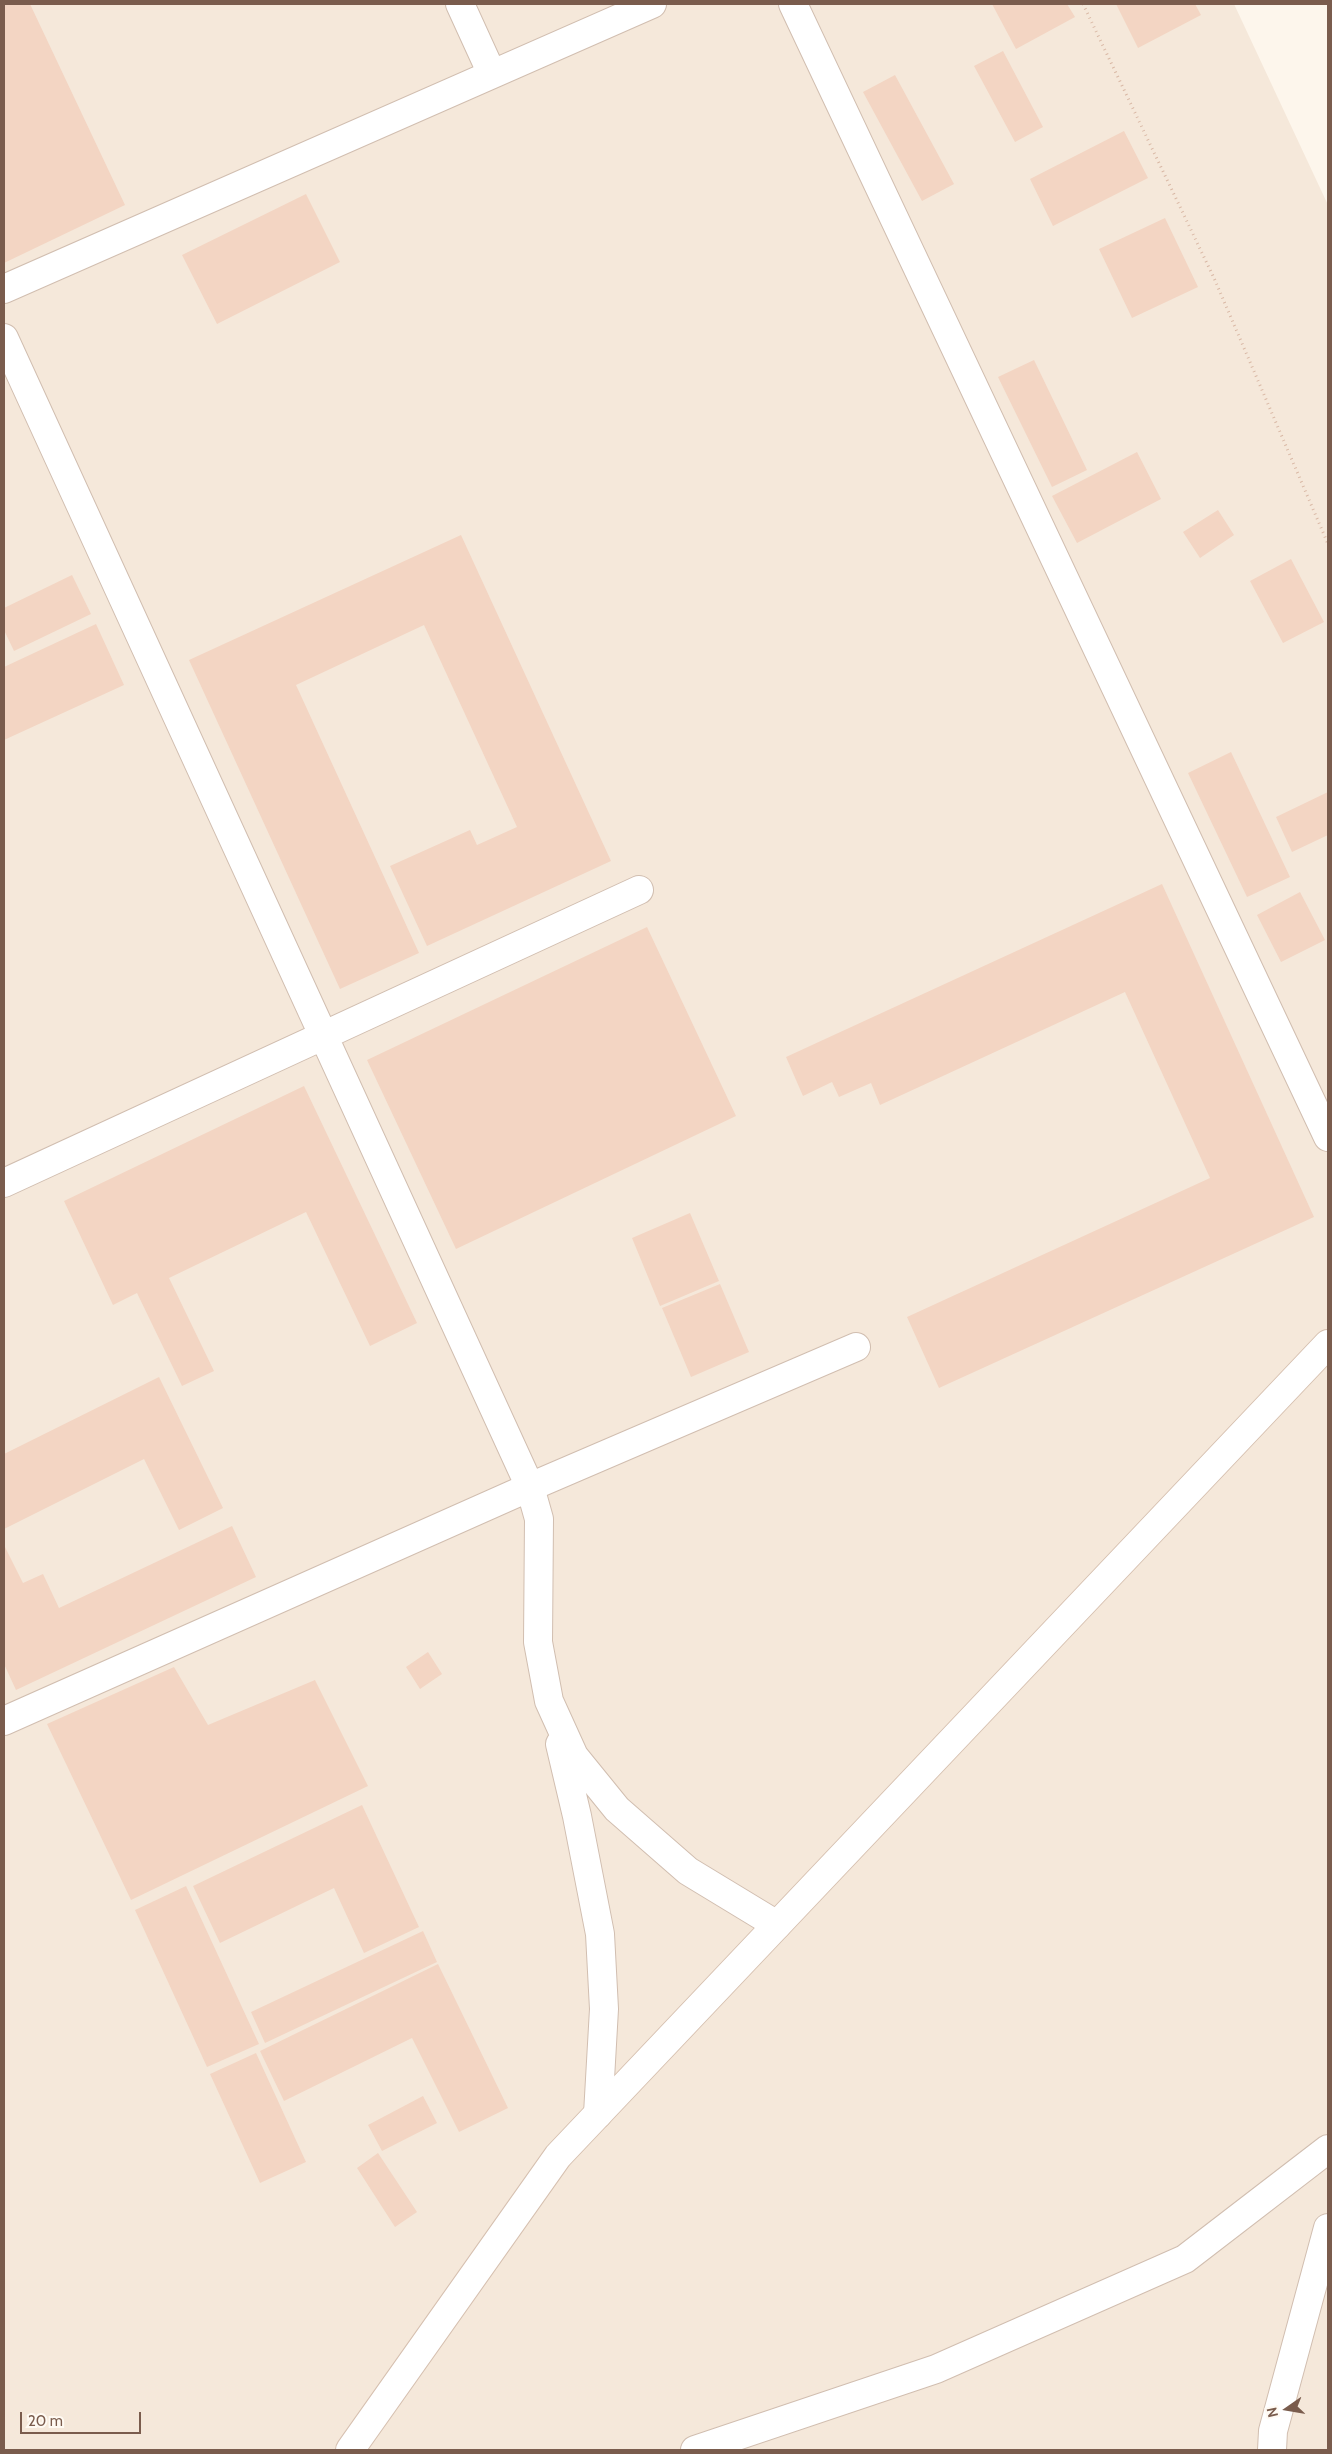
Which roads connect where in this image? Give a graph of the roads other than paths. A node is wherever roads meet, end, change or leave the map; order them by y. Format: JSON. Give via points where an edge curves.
{"nodes":[{"id":1,"x":460,"y":4,"type":"edge"},
{"id":2,"x":652,"y":4,"type":"edge"},
{"id":3,"x":793,"y":4,"type":"edge"},
{"id":4,"x":492,"y":74,"type":"junction"},
{"id":5,"x":4,"y":289,"type":"edge"},
{"id":6,"x":4,"y":338,"type":"edge"},
{"id":7,"x":639,"y":890,"type":"dead end"},
{"id":8,"x":323,"y":1036,"type":"junction"},
{"id":9,"x":1328,"y":1137,"type":"edge"},
{"id":10,"x":4,"y":1183,"type":"edge"},
{"id":11,"x":1328,"y":1344,"type":"edge"},
{"id":12,"x":856,"y":1347,"type":"dead end"},
{"id":13,"x":530,"y":1487,"type":"junction"},
{"id":14,"x":549,"y":1701,"type":"junction"},
{"id":15,"x":4,"y":1719,"type":"edge"},
{"id":16,"x":777,"y":1925,"type":"junction"},
{"id":17,"x":598,"y":2114,"type":"junction"},
{"id":18,"x":1328,"y":2149,"type":"edge"},
{"id":19,"x":1328,"y":2228,"type":"edge"},
{"id":20,"x":350,"y":2450,"type":"edge"},
{"id":21,"x":695,"y":2450,"type":"edge"},
{"id":22,"x":1272,"y":2450,"type":"edge"}],
"edges":[{"from":1,"to":4,"type":"street"},
{"from":2,"to":4,"type":"street"},
{"from":3,"to":9,"type":"street"},
{"from":4,"to":5,"type":"street"},
{"from":6,"to":8,"type":"street"},
{"from":7,"to":8,"type":"street"},
{"from":8,"to":10,"type":"street"},
{"from":8,"to":13,"type":"street"},
{"from":11,"to":16,"type":"street"},
{"from":12,"to":13,"type":"street"},
{"from":13,"to":14,"type":"street","via":[[539,1519],[538,1642]]},
{"from":13,"to":15,"type":"street"},
{"from":14,"to":16,"type":"street","via":[[574,1756],[617,1809],[688,1871]]},
{"from":14,"to":17,"type":"street","via":[[577,1816],[600,1934],[604,2009]]},
{"from":16,"to":17,"type":"street"},
{"from":17,"to":20,"type":"street","via":[[558,2156]]},
{"from":18,"to":21,"type":"street","via":[[1185,2259],[936,2368]]},
{"from":19,"to":22,"type":"street","via":[[1273,2431]]}]}
